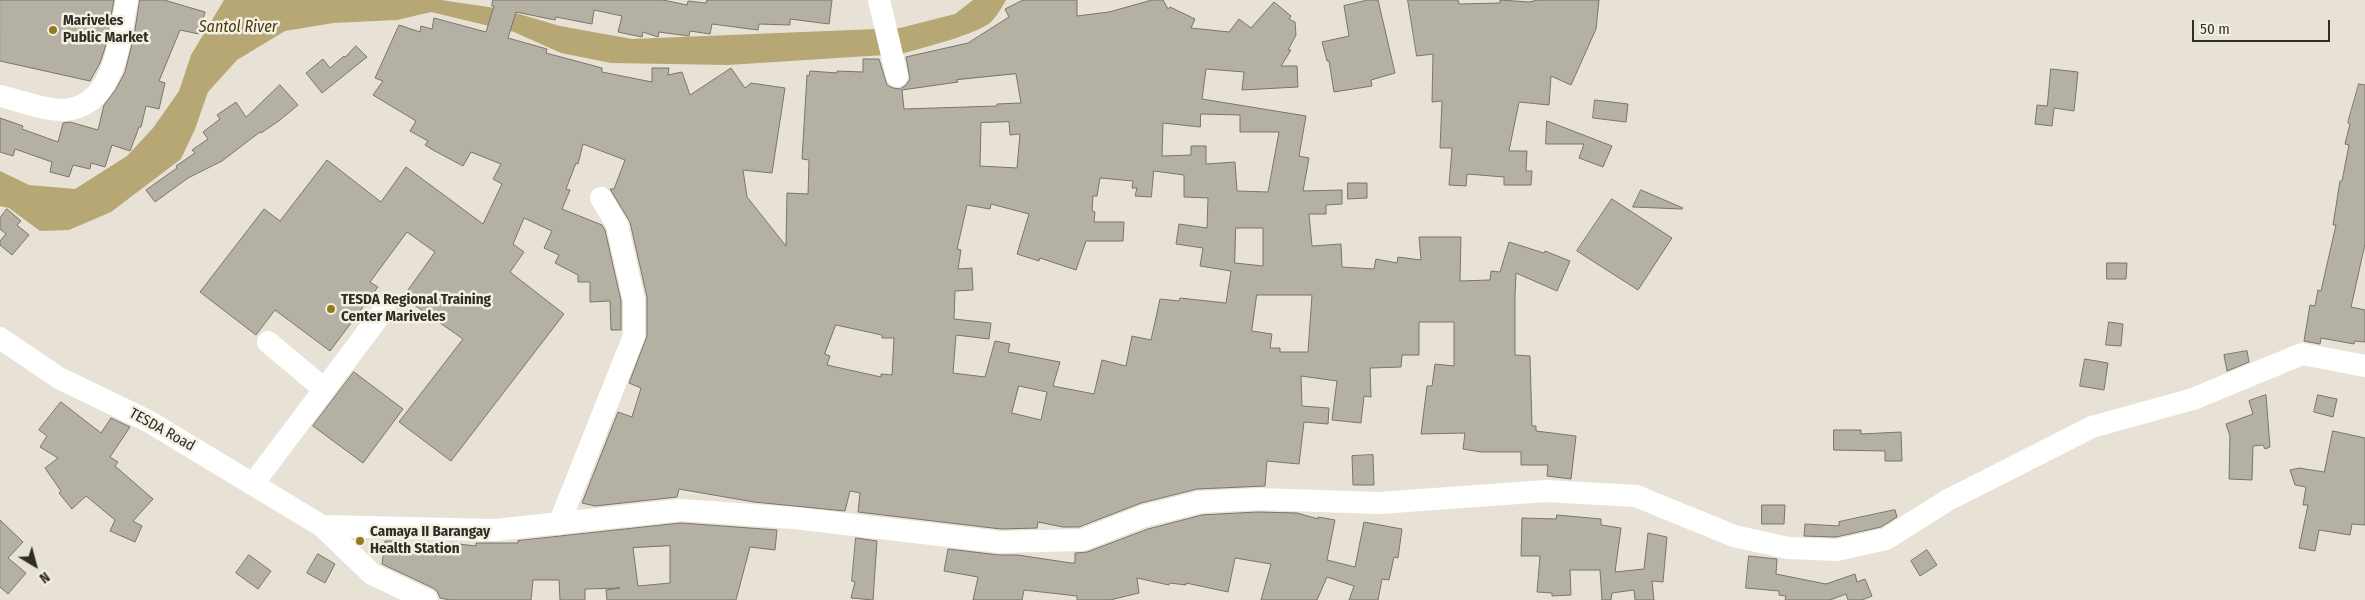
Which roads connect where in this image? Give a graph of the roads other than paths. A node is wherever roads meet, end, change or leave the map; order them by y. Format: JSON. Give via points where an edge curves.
{"nodes":[{"id":1,"x":127,"y":0,"type":"edge"},
{"id":2,"x":880,"y":5,"type":"edge"},
{"id":3,"x":896,"y":69,"type":"dead end"},
{"id":4,"x":0,"y":96,"type":"edge"},
{"id":5,"x":601,"y":198,"type":"dead end"},
{"id":6,"x":384,"y":310,"type":"dead end"},
{"id":7,"x":0,"y":338,"type":"edge"},
{"id":8,"x":268,"y":342,"type":"dead end"},
{"id":9,"x":2365,"y":366,"type":"edge"},
{"id":10,"x":324,"y":389,"type":"junction"},
{"id":11,"x":253,"y":484,"type":"junction"},
{"id":12,"x":559,"y":524,"type":"junction"},
{"id":13,"x":322,"y":526,"type":"junction"},
{"id":14,"x":427,"y":600,"type":"edge"}],
"edges":[{"from":1,"to":4,"type":"street","via":[[114,62],[97,97],[64,110]]},
{"from":2,"to":3,"type":"street"},
{"from":5,"to":12,"type":"street","via":[[617,226],[634,300],[634,336]]},
{"from":6,"to":10,"type":"street"},
{"from":7,"to":11,"type":"street","name":"TESDA Road","via":[[59,378],[148,421]]},
{"from":8,"to":10,"type":"street"},
{"from":9,"to":12,"type":"street","via":[[2302,354],[2193,399],[2092,427],[1948,500],[1886,539],[1837,550],[1788,548],[1734,536],[1636,496],[1546,491],[1379,503],[1258,499],[1200,502],[1144,516],[1082,540],[1000,542],[794,518],[681,510]]},
{"from":10,"to":11,"type":"street"},
{"from":11,"to":13,"type":"street","name":"TESDA Road"},
{"from":12,"to":13,"type":"street","via":[[494,530]]},
{"from":13,"to":14,"type":"street","name":"TESDA Road","via":[[372,574]]}]}
